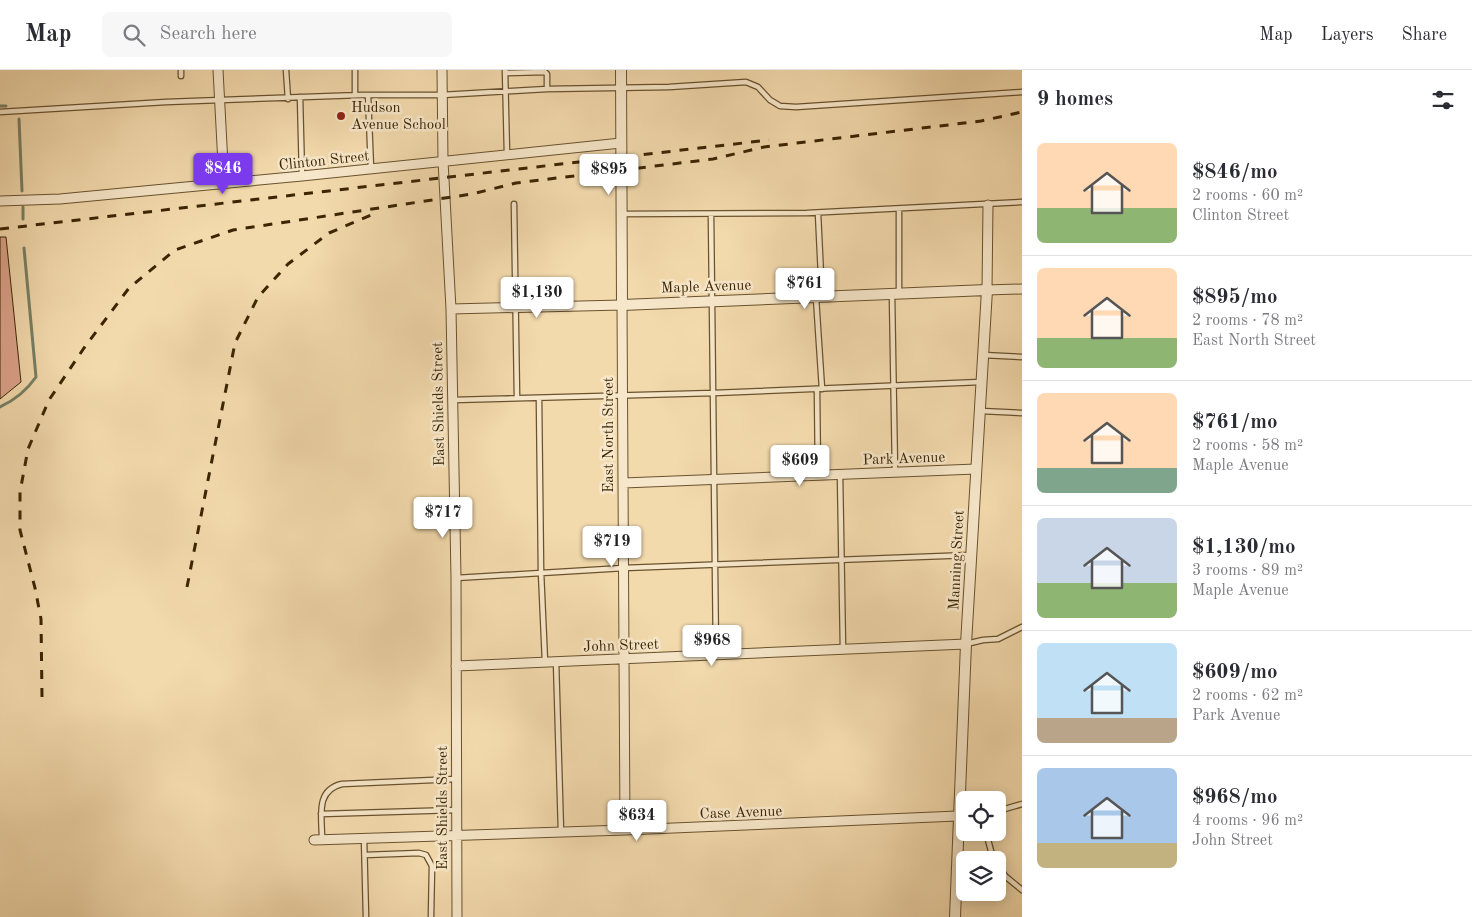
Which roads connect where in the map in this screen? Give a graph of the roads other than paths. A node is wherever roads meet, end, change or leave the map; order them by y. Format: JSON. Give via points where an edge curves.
{"nodes":[{"id":1,"x":218,"y":70,"type":"edge"},
{"id":2,"x":286,"y":70,"type":"edge"},
{"id":3,"x":355,"y":70,"type":"edge"},
{"id":4,"x":442,"y":70,"type":"edge"},
{"id":5,"x":621,"y":70,"type":"edge"},
{"id":6,"x":505,"y":71,"type":"edge"},
{"id":7,"x":621,"y":88,"type":"junction"},
{"id":8,"x":547,"y":89,"type":"junction"},
{"id":9,"x":506,"y":92,"type":"junction"},
{"id":10,"x":1022,"y":92,"type":"edge"},
{"id":11,"x":355,"y":95,"type":"junction"},
{"id":12,"x":368,"y":95,"type":"junction"},
{"id":13,"x":442,"y":95,"type":"junction"},
{"id":14,"x":300,"y":97,"type":"junction"},
{"id":15,"x":288,"y":99,"type":"junction"},
{"id":16,"x":220,"y":101,"type":"junction"},
{"id":17,"x":0,"y":112,"type":"edge"},
{"id":18,"x":621,"y":142,"type":"junction"},
{"id":19,"x":507,"y":154,"type":"junction"},
{"id":20,"x":443,"y":161,"type":"junction"},
{"id":21,"x":371,"y":168,"type":"junction"},
{"id":22,"x":302,"y":176,"type":"junction"},
{"id":23,"x":224,"y":183,"type":"junction"},
{"id":24,"x":0,"y":202,"type":"edge"},
{"id":25,"x":1022,"y":202,"type":"edge"},
{"id":26,"x":514,"y":204,"type":"dead end"},
{"id":27,"x":988,"y":205,"type":"junction"},
{"id":28,"x":899,"y":210,"type":"junction"},
{"id":29,"x":818,"y":213,"type":"junction"},
{"id":30,"x":622,"y":214,"type":"junction"},
{"id":31,"x":711,"y":214,"type":"junction"},
{"id":32,"x":1022,"y":289,"type":"edge"},
{"id":33,"x":987,"y":290,"type":"junction"},
{"id":34,"x":896,"y":294,"type":"junction"},
{"id":35,"x":819,"y":297,"type":"junction"},
{"id":36,"x":711,"y":301,"type":"junction"},
{"id":37,"x":622,"y":305,"type":"junction"},
{"id":38,"x":515,"y":308,"type":"junction"},
{"id":39,"x":451,"y":309,"type":"junction"},
{"id":40,"x":982,"y":355,"type":"junction"},
{"id":41,"x":1022,"y":357,"type":"edge"},
{"id":42,"x":981,"y":382,"type":"junction"},
{"id":43,"x":894,"y":386,"type":"junction"},
{"id":44,"x":819,"y":389,"type":"junction"},
{"id":45,"x":714,"y":393,"type":"junction"},
{"id":46,"x":623,"y":395,"type":"junction"},
{"id":47,"x":517,"y":398,"type":"junction"},
{"id":48,"x":539,"y":398,"type":"junction"},
{"id":49,"x":452,"y":400,"type":"junction"},
{"id":50,"x":979,"y":411,"type":"junction"},
{"id":51,"x":1022,"y":413,"type":"edge"},
{"id":52,"x":976,"y":468,"type":"junction"},
{"id":53,"x":895,"y":472,"type":"junction"},
{"id":54,"x":840,"y":474,"type":"junction"},
{"id":55,"x":818,"y":475,"type":"junction"},
{"id":56,"x":714,"y":479,"type":"junction"},
{"id":57,"x":623,"y":483,"type":"junction"},
{"id":58,"x":972,"y":555,"type":"junction"},
{"id":59,"x":843,"y":561,"type":"junction"},
{"id":60,"x":716,"y":566,"type":"junction"},
{"id":61,"x":624,"y":568,"type":"junction"},
{"id":62,"x":541,"y":572,"type":"junction"},
{"id":63,"x":456,"y":578,"type":"junction"},
{"id":64,"x":1022,"y":627,"type":"edge"},
{"id":65,"x":966,"y":644,"type":"junction"},
{"id":66,"x":843,"y":649,"type":"junction"},
{"id":67,"x":716,"y":655,"type":"junction"},
{"id":68,"x":625,"y":658,"type":"junction"},
{"id":69,"x":545,"y":662,"type":"junction"},
{"id":70,"x":556,"y":662,"type":"junction"},
{"id":71,"x":456,"y":666,"type":"junction"},
{"id":72,"x":456,"y":779,"type":"junction"},
{"id":73,"x":963,"y":791,"type":"edge"},
{"id":74,"x":1022,"y":804,"type":"edge"},
{"id":75,"x":1006,"y":809,"type":"edge"},
{"id":76,"x":456,"y":810,"type":"junction"},
{"id":77,"x":321,"y":814,"type":"junction"},
{"id":78,"x":956,"y":816,"type":"edge"},
{"id":79,"x":625,"y":830,"type":"junction"},
{"id":80,"x":561,"y":832,"type":"junction"},
{"id":81,"x":456,"y":835,"type":"junction"},
{"id":82,"x":364,"y":838,"type":"junction"},
{"id":83,"x":318,"y":840,"type":"joint"},
{"id":84,"x":960,"y":841,"type":"edge"},
{"id":85,"x":364,"y":855,"type":"junction"},
{"id":86,"x":1006,"y":878,"type":"edge"},
{"id":87,"x":1022,"y":890,"type":"edge"},
{"id":88,"x":366,"y":917,"type":"edge"},
{"id":89,"x":431,"y":917,"type":"edge"},
{"id":90,"x":457,"y":917,"type":"edge"},
{"id":91,"x":955,"y":917,"type":"edge"}],
"edges":[{"from":1,"to":16,"type":"street"},
{"from":2,"to":15,"type":"lane"},
{"from":3,"to":11,"type":"lane"},
{"from":4,"to":13,"type":"street","name":"East Shields Street"},
{"from":5,"to":7,"type":"street","name":"East North Street"},
{"from":6,"to":8,"type":"lane","via":[[545,72]]},
{"from":6,"to":9,"type":"lane"},
{"from":7,"to":8,"type":"lane"},
{"from":7,"to":10,"type":"lane","via":[[746,82],[758,87],[780,106],[796,107]]},
{"from":7,"to":18,"type":"street","name":"East North Street"},
{"from":8,"to":9,"type":"lane"},
{"from":9,"to":13,"type":"lane"},
{"from":9,"to":19,"type":"lane"},
{"from":11,"to":12,"type":"lane"},
{"from":11,"to":14,"type":"lane"},
{"from":12,"to":13,"type":"lane"},
{"from":12,"to":21,"type":"lane"},
{"from":13,"to":20,"type":"street","name":"East Shields Street"},
{"from":14,"to":15,"type":"lane"},
{"from":14,"to":22,"type":"lane"},
{"from":15,"to":16,"type":"lane"},
{"from":16,"to":17,"type":"lane"},
{"from":16,"to":23,"type":"street"},
{"from":18,"to":19,"type":"street","name":"Clinton Street"},
{"from":18,"to":30,"type":"street","name":"East North Street"},
{"from":19,"to":20,"type":"street","name":"Clinton Street"},
{"from":20,"to":21,"type":"street","name":"Clinton Street"},
{"from":20,"to":39,"type":"street","name":"East Shields Street"},
{"from":21,"to":22,"type":"street","name":"Clinton Street"},
{"from":22,"to":23,"type":"street","name":"Clinton Street"},
{"from":23,"to":24,"type":"street","name":"Clinton Street"},
{"from":25,"to":27,"type":"lane"},
{"from":26,"to":38,"type":"lane"},
{"from":27,"to":28,"type":"lane"},
{"from":27,"to":33,"type":"street","name":"Manning Street"},
{"from":28,"to":29,"type":"lane"},
{"from":28,"to":34,"type":"lane"},
{"from":29,"to":31,"type":"lane"},
{"from":29,"to":35,"type":"lane"},
{"from":30,"to":31,"type":"lane"},
{"from":30,"to":37,"type":"street","name":"East North Street"},
{"from":31,"to":36,"type":"lane"},
{"from":32,"to":33,"type":"street","name":"Maple Avenue"},
{"from":33,"to":34,"type":"street","name":"Maple Avenue"},
{"from":33,"to":40,"type":"street","name":"Manning Street"},
{"from":34,"to":35,"type":"street","name":"Maple Avenue"},
{"from":34,"to":43,"type":"lane"},
{"from":35,"to":36,"type":"street","name":"Maple Avenue"},
{"from":35,"to":44,"type":"lane"},
{"from":36,"to":37,"type":"street","name":"Maple Avenue"},
{"from":36,"to":45,"type":"lane"},
{"from":37,"to":38,"type":"street","name":"Maple Avenue"},
{"from":37,"to":46,"type":"street","name":"East North Street"},
{"from":38,"to":39,"type":"street","name":"Maple Avenue"},
{"from":38,"to":47,"type":"lane"},
{"from":39,"to":49,"type":"street","name":"East Shields Street"},
{"from":40,"to":41,"type":"lane"},
{"from":40,"to":42,"type":"street","name":"Manning Street"},
{"from":42,"to":43,"type":"lane"},
{"from":42,"to":50,"type":"street","name":"Manning Street"},
{"from":43,"to":44,"type":"lane"},
{"from":43,"to":53,"type":"lane"},
{"from":44,"to":45,"type":"lane"},
{"from":44,"to":55,"type":"lane"},
{"from":45,"to":46,"type":"lane"},
{"from":45,"to":56,"type":"lane"},
{"from":46,"to":48,"type":"lane"},
{"from":46,"to":57,"type":"street","name":"East North Street"},
{"from":47,"to":48,"type":"lane"},
{"from":47,"to":49,"type":"lane"},
{"from":48,"to":62,"type":"lane"},
{"from":49,"to":63,"type":"street","name":"East Shields Street"},
{"from":50,"to":51,"type":"lane"},
{"from":50,"to":52,"type":"street","name":"Manning Street"},
{"from":52,"to":53,"type":"street","name":"Park Avenue"},
{"from":52,"to":58,"type":"street","name":"Manning Street"},
{"from":53,"to":54,"type":"street","name":"Park Avenue"},
{"from":54,"to":55,"type":"street","name":"Park Avenue"},
{"from":54,"to":59,"type":"lane"},
{"from":55,"to":56,"type":"street","name":"Park Avenue"},
{"from":56,"to":57,"type":"street","name":"Park Avenue"},
{"from":56,"to":60,"type":"lane"},
{"from":57,"to":61,"type":"street","name":"East North Street"},
{"from":58,"to":59,"type":"lane"},
{"from":58,"to":65,"type":"street","name":"Manning Street"},
{"from":59,"to":60,"type":"lane"},
{"from":59,"to":66,"type":"lane"},
{"from":60,"to":61,"type":"lane"},
{"from":60,"to":67,"type":"lane"},
{"from":61,"to":62,"type":"lane"},
{"from":61,"to":68,"type":"street","name":"East North Street"},
{"from":62,"to":63,"type":"lane"},
{"from":62,"to":69,"type":"lane"},
{"from":63,"to":71,"type":"street","name":"East Shields Street"},
{"from":64,"to":65,"type":"lane","via":[[998,639]]},
{"from":65,"to":66,"type":"street","name":"John Street"},
{"from":65,"to":73,"type":"street","name":"Manning Street"},
{"from":66,"to":67,"type":"street","name":"John Street"},
{"from":67,"to":68,"type":"street","name":"John Street"},
{"from":68,"to":70,"type":"street","name":"John Street"},
{"from":68,"to":79,"type":"street","name":"East North Street"},
{"from":69,"to":70,"type":"street","name":"John Street"},
{"from":69,"to":71,"type":"street","name":"John Street"},
{"from":70,"to":80,"type":"lane"},
{"from":71,"to":72,"type":"street","name":"East Shields Street"},
{"from":72,"to":76,"type":"street","name":"East Shields Street"},
{"from":72,"to":77,"type":"lane","via":[[333,786],[326,791]]},
{"from":74,"to":75,"type":"lane"},
{"from":76,"to":77,"type":"lane"},
{"from":76,"to":81,"type":"street","name":"East Shields Street"},
{"from":77,"to":83,"type":"lane"},
{"from":78,"to":79,"type":"street","name":"Case Avenue"},
{"from":79,"to":80,"type":"street","name":"Case Avenue"},
{"from":80,"to":81,"type":"street","name":"Case Avenue"},
{"from":81,"to":82,"type":"street","name":"Case Avenue"},
{"from":81,"to":90,"type":"street","name":"East Shields Street"},
{"from":82,"to":83,"type":"street","name":"Case Avenue"},
{"from":82,"to":85,"type":"lane"},
{"from":84,"to":91,"type":"street","name":"Manning Street"},
{"from":85,"to":88,"type":"lane"},
{"from":85,"to":89,"type":"lane","via":[[426,855],[432,866]]},
{"from":86,"to":87,"type":"lane"}]}
